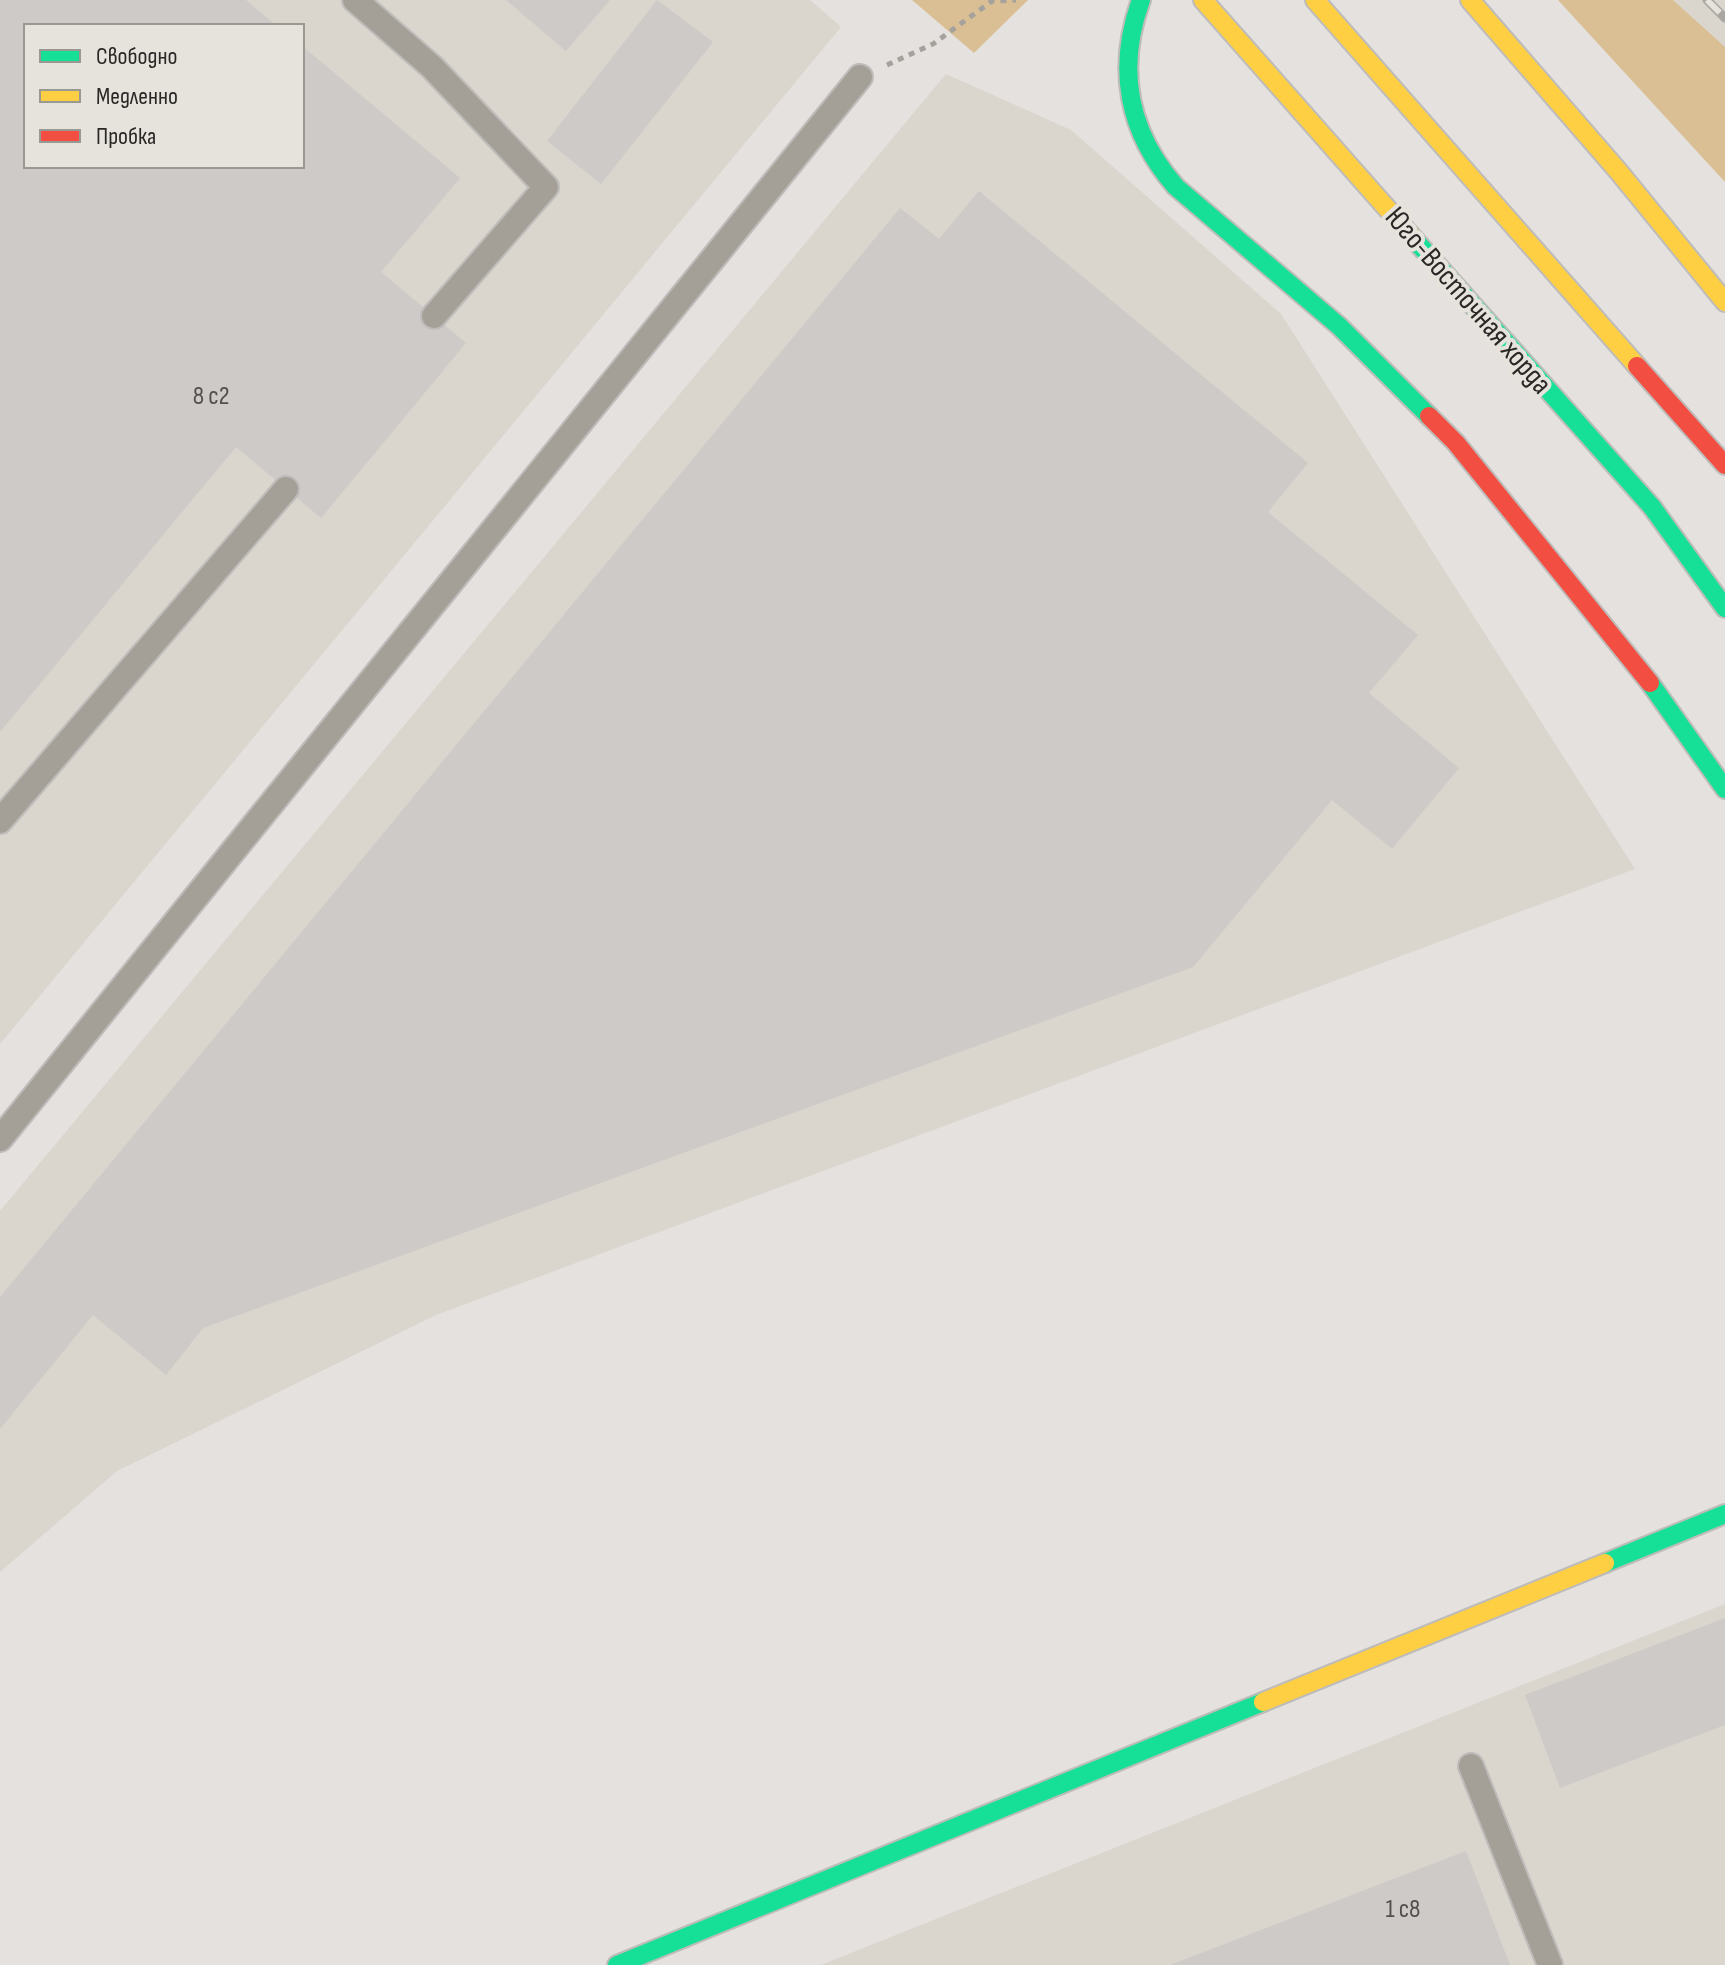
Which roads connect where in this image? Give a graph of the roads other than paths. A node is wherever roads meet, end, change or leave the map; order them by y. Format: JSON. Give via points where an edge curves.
{"nodes":[{"id":1,"x":355,"y":0,"type":"edge"},
{"id":2,"x":1141,"y":0,"type":"edge"},
{"id":3,"x":1203,"y":0,"type":"edge"},
{"id":4,"x":1315,"y":0,"type":"edge"},
{"id":5,"x":1470,"y":0,"type":"edge"},
{"id":6,"x":860,"y":77,"type":"road end"},
{"id":7,"x":1725,"y":302,"type":"edge"},
{"id":8,"x":434,"y":316,"type":"dead end"},
{"id":9,"x":1725,"y":465,"type":"edge"},
{"id":10,"x":286,"y":489,"type":"dead end"},
{"id":11,"x":1652,"y":507,"type":"junction"},
{"id":12,"x":1725,"y":608,"type":"edge"},
{"id":13,"x":1725,"y":625,"type":"edge"},
{"id":14,"x":1725,"y":789,"type":"edge"},
{"id":15,"x":0,"y":821,"type":"edge"},
{"id":16,"x":0,"y":1139,"type":"edge"},
{"id":17,"x":1725,"y":1498,"type":"edge"},
{"id":18,"x":1725,"y":1514,"type":"edge"},
{"id":19,"x":1656,"y":1542,"type":"junction"},
{"id":20,"x":1471,"y":1766,"type":"dead end"},
{"id":21,"x":617,"y":1965,"type":"edge"},
{"id":22,"x":1550,"y":1965,"type":"edge"}],
"edges":[{"from":1,"to":8,"type":"lane","via":[[432,67],[546,187]]},
{"from":2,"to":14,"type":"street","via":[[1129,41],[1127,73],[1131,104],[1156,162],[1176,187],[1339,326],[1456,443],[1637,665]]},
{"from":3,"to":11,"type":"street","name":"Юго-Восточная хорда"},
{"from":4,"to":9,"type":"street"},
{"from":5,"to":7,"type":"street"},
{"from":6,"to":16,"type":"lane"},
{"from":10,"to":15,"type":"lane"},
{"from":11,"to":12,"type":"street","name":"Юго-Восточная хорда"},
{"from":11,"to":13,"type":"street"},
{"from":17,"to":19,"type":"street"},
{"from":18,"to":19,"type":"street"},
{"from":19,"to":21,"type":"street"},
{"from":20,"to":22,"type":"lane"}]}
